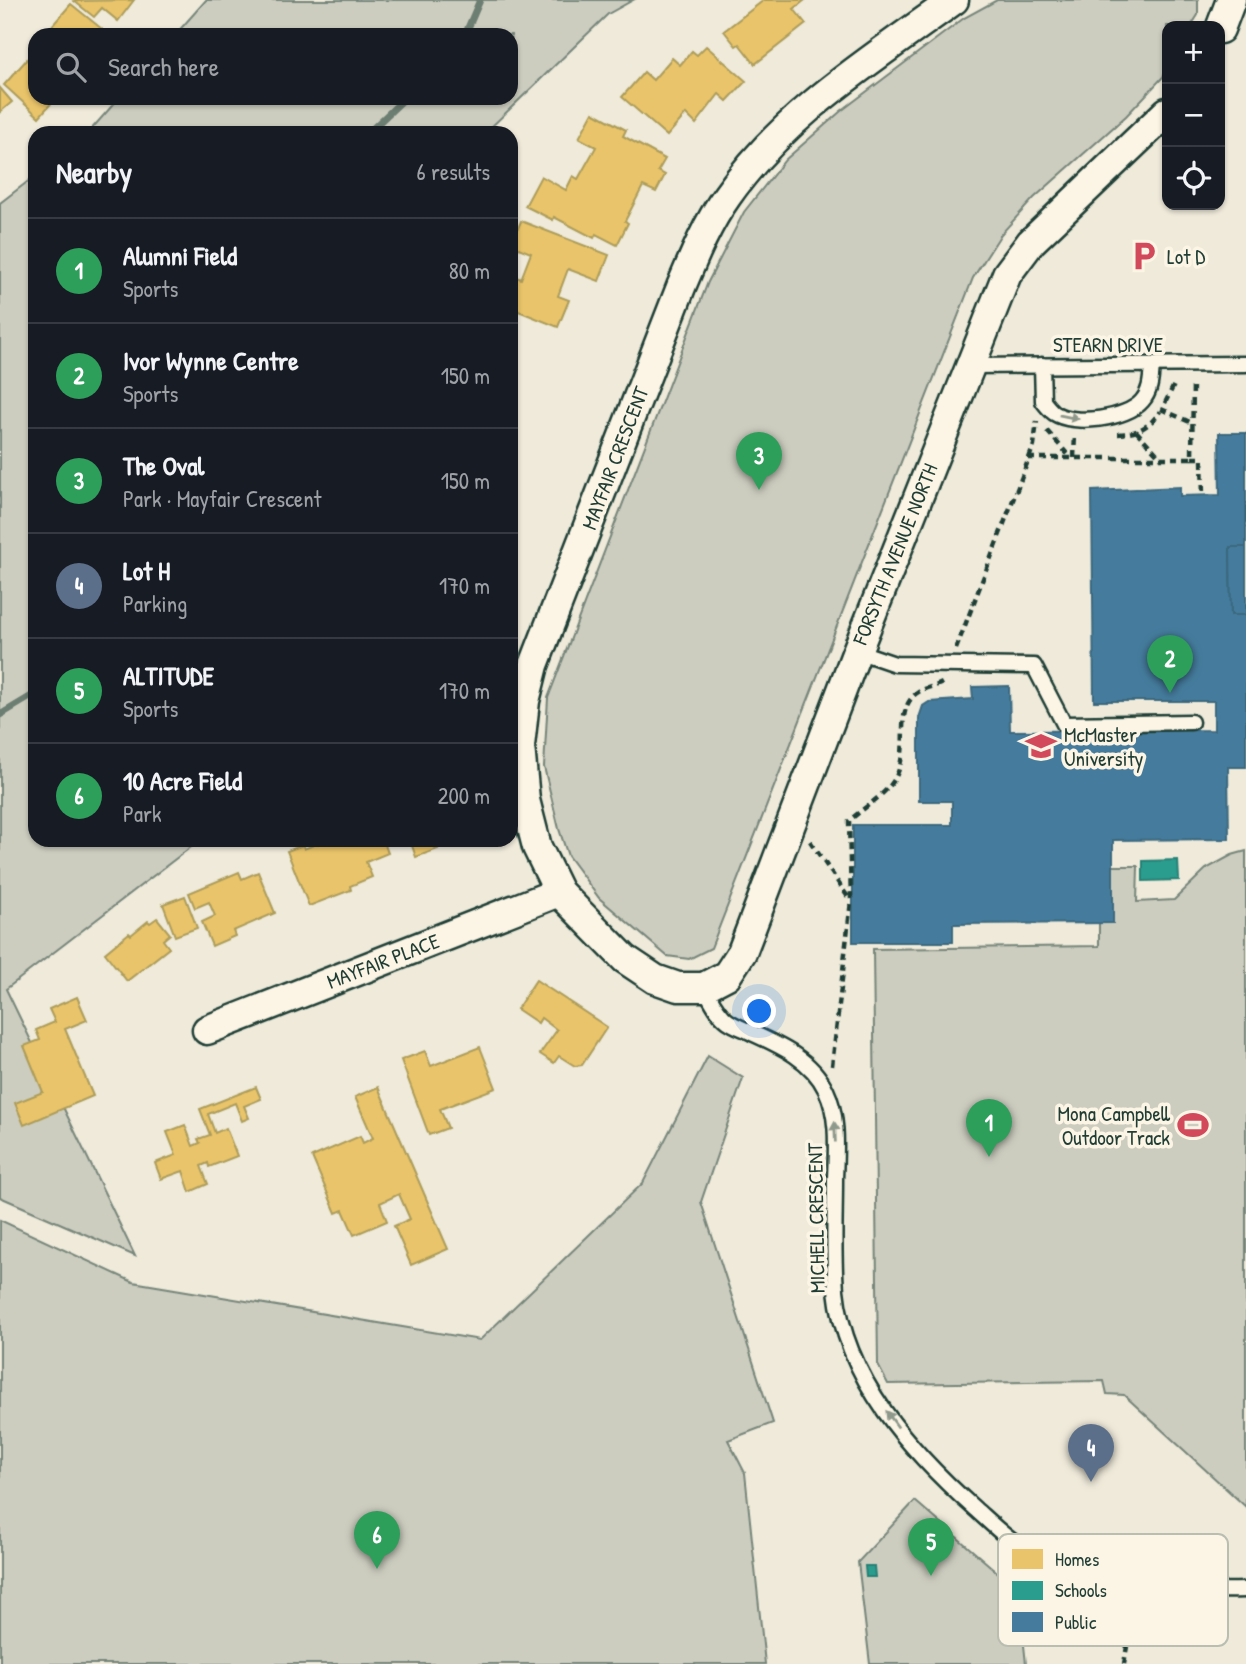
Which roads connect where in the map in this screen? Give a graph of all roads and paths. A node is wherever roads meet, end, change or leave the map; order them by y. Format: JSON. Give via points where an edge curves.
{"nodes":[{"id":1,"x":954,"y":0,"type":"edge"},
{"id":2,"x":1231,"y":0,"type":"edge"},
{"id":3,"x":1223,"y":21,"type":"edge"},
{"id":4,"x":1162,"y":117,"type":"edge"},
{"id":5,"x":1246,"y":364,"type":"edge"},
{"id":6,"x":1042,"y":365,"type":"junction"},
{"id":7,"x":1152,"y":365,"type":"junction"},
{"id":8,"x":971,"y":366,"type":"junction"},
{"id":9,"x":1193,"y":382,"type":"dead end"},
{"id":10,"x":1047,"y":406,"type":"junction"},
{"id":11,"x":1161,"y":409,"type":"dead end"},
{"id":12,"x":1038,"y":420,"type":"junction"},
{"id":13,"x":1192,"y":423,"type":"junction"},
{"id":14,"x":1136,"y":431,"type":"dead end"},
{"id":15,"x":1028,"y":458,"type":"junction"},
{"id":16,"x":1072,"y":458,"type":"junction"},
{"id":17,"x":1161,"y":458,"type":"junction"},
{"id":18,"x":1192,"y":458,"type":"junction"},
{"id":19,"x":1203,"y":496,"type":"dead end"},
{"id":20,"x":857,"y":651,"type":"junction"},
{"id":21,"x":949,"y":666,"type":"junction"},
{"id":22,"x":1191,"y":722,"type":"dead end"},
{"id":23,"x":794,"y":817,"type":"junction"},
{"id":24,"x":559,"y":892,"type":"junction"},
{"id":25,"x":851,"y":901,"type":"junction"},
{"id":26,"x":704,"y":987,"type":"junction"},
{"id":27,"x":206,"y":1030,"type":"dead end"},
{"id":28,"x":827,"y":1091,"type":"junction"},
{"id":29,"x":1003,"y":1534,"type":"edge"},
{"id":30,"x":1228,"y":1589,"type":"edge"},
{"id":31,"x":1246,"y":1590,"type":"edge"},
{"id":32,"x":1127,"y":1646,"type":"edge"},
{"id":33,"x":1124,"y":1664,"type":"edge"}],
"edges":[{"from":1,"to":24,"type":"street","name":"MAYFAIR CRESCENT","via":[[785,128],[751,163],[702,239],[534,665],[525,701],[520,746],[525,800],[537,847]]},
{"from":2,"to":3,"type":"street"},
{"from":4,"to":8,"type":"street","name":"FORSYTH AVENUE NORTH","via":[[1031,242],[1007,274]]},
{"from":5,"to":7,"type":"lane","name":"STEARN DRIVE"},
{"from":6,"to":7,"type":"lane","name":"STEARN DRIVE"},
{"from":6,"to":8,"type":"lane","name":"STEARN DRIVE"},
{"from":6,"to":10,"type":"lane"},
{"from":10,"to":7,"type":"lane","one_way":true,"via":[[1055,414],[1075,419],[1127,413],[1148,393]]},
{"from":8,"to":20,"type":"street","name":"FORSYTH AVENUE NORTH"},
{"from":9,"to":13,"type":"path"},
{"from":10,"to":12,"type":"path"},
{"from":11,"to":13,"type":"path"},
{"from":12,"to":15,"type":"path"},
{"from":12,"to":16,"type":"path"},
{"from":13,"to":18,"type":"path"},
{"from":14,"to":17,"type":"path"},
{"from":15,"to":16,"type":"path"},
{"from":15,"to":21,"type":"path"},
{"from":16,"to":17,"type":"path"},
{"from":17,"to":18,"type":"path"},
{"from":18,"to":19,"type":"path","via":[[1202,458]]},
{"from":20,"to":21,"type":"lane","via":[[895,664]]},
{"from":20,"to":23,"type":"street","name":"FORSYTH AVENUE NORTH"},
{"from":21,"to":22,"type":"lane","via":[[1034,666],[1064,724]]},
{"from":21,"to":25,"type":"path","via":[[941,685],[929,686],[907,704],[904,754],[893,783],[849,821]]},
{"from":23,"to":25,"type":"path"},
{"from":23,"to":26,"type":"street","name":"FORSYTH AVENUE NORTH","via":[[742,952],[727,975]]},
{"from":24,"to":26,"type":"street","name":"MAYFAIR CRESCENT","via":[[625,959],[655,979],[678,987]]},
{"from":24,"to":27,"type":"street","name":"MAYFAIR PLACE"},
{"from":25,"to":28,"type":"path"},
{"from":26,"to":28,"type":"lane","name":"MICHELL CRESCENT","via":[[729,1022],[798,1057]]},
{"from":29,"to":28,"type":"lane","name":"MICHELL CRESCENT","one_way":true,"via":[[907,1440],[854,1357],[836,1289],[836,1124]]},
{"from":30,"to":31,"type":"lane","name":"MICHELL CRESCENT"},
{"from":32,"to":33,"type":"path"}]}
